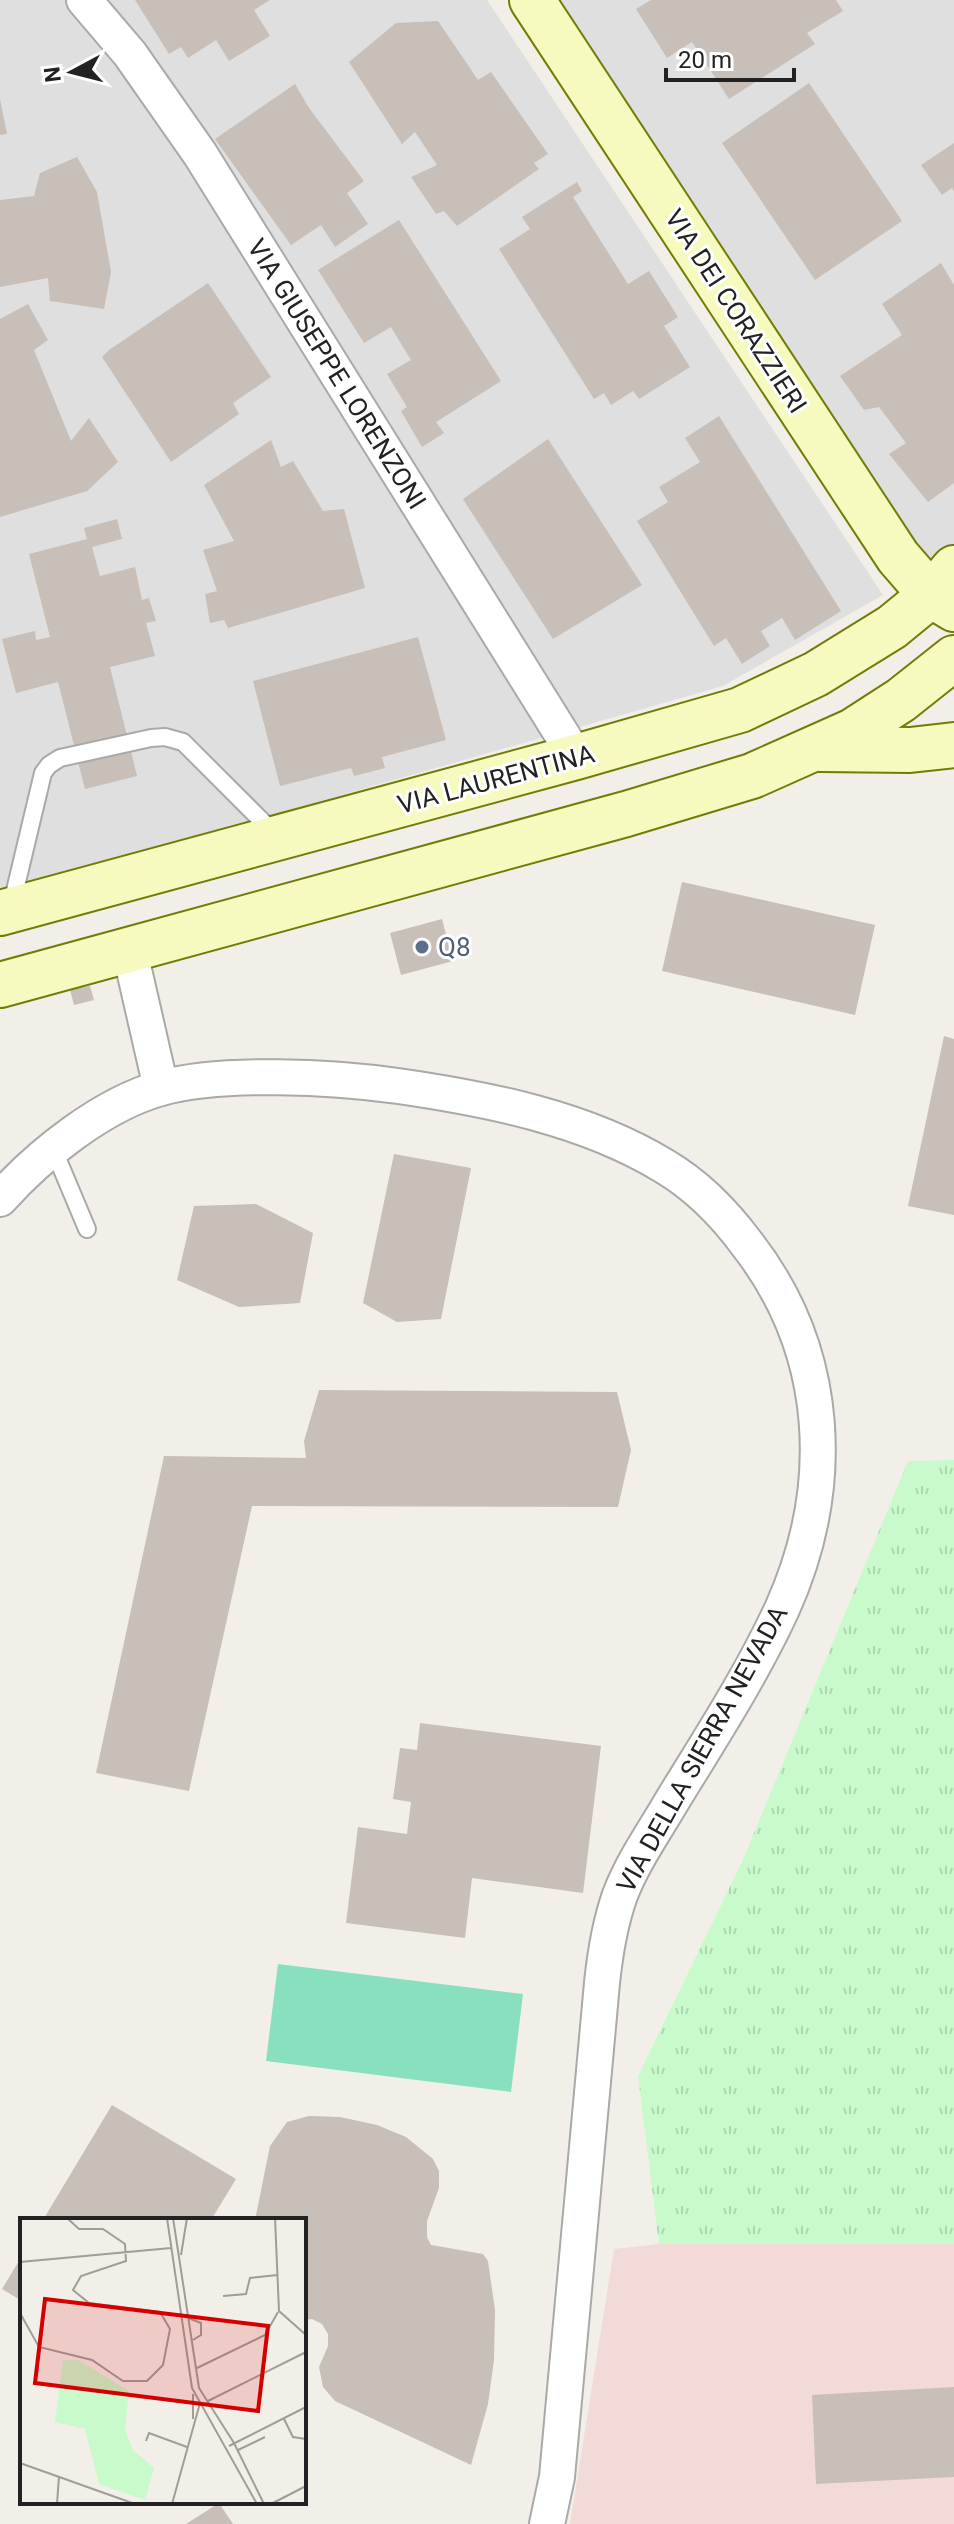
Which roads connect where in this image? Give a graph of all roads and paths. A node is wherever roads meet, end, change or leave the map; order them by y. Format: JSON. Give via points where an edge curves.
{"nodes":[{"id":1,"x":84,"y":0,"type":"edge"},
{"id":2,"x":532,"y":0,"type":"edge"},
{"id":3,"x":946,"y":591,"type":"edge"},
{"id":4,"x":880,"y":635,"type":"junction"},
{"id":5,"x":954,"y":658,"type":"edge"},
{"id":6,"x":954,"y":745,"type":"edge"},
{"id":7,"x":818,"y":748,"type":"junction"},
{"id":8,"x":576,"y":757,"type":"junction"},
{"id":9,"x":278,"y":838,"type":"junction"},
{"id":10,"x":5,"y":912,"type":"edge"},
{"id":11,"x":129,"y":948,"type":"junction"},
{"id":12,"x":0,"y":985,"type":"edge"},
{"id":13,"x":161,"y":1088,"type":"junction"},
{"id":14,"x":53,"y":1148,"type":"junction"},
{"id":15,"x":0,"y":1199,"type":"edge"},
{"id":16,"x":87,"y":1229,"type":"dead end"},
{"id":17,"x":547,"y":2524,"type":"edge"}],
"edges":[{"from":1,"to":8,"type":"street","name":"VIA GIUSEPPE LORENZONI","via":[[130,54],[200,154]]},
{"from":2,"to":3,"type":"main road","name":"VIA DEI CORAZZIERI","via":[[898,557]]},
{"from":3,"to":4,"type":"main road","name":"VIA LAURENTINA"},
{"from":4,"to":5,"type":"main road"},
{"from":4,"to":8,"type":"main road","name":"VIA LAURENTINA","via":[[816,674],[740,710]]},
{"from":5,"to":7,"type":"main road","via":[[873,719]]},
{"from":6,"to":7,"type":"main road","via":[[910,750]]},
{"from":7,"to":11,"type":"main road","via":[[752,776],[626,814]]},
{"from":8,"to":9,"type":"main road","name":"VIA LAURENTINA"},
{"from":9,"to":10,"type":"main road","name":"VIA LAURENTINA"},
{"from":9,"to":10,"type":"lane","via":[[183,742],[165,737],[60,758],[43,773]]},
{"from":11,"to":12,"type":"main road"},
{"from":11,"to":13,"type":"street"},
{"from":13,"to":14,"type":"street","name":"VIA DELLA SIERRA NEVADA","via":[[96,1119]]},
{"from":13,"to":17,"type":"street","name":"VIA DELLA SIERRA NEVADA","via":[[274,1078],[386,1084],[547,1117],[632,1148],[682,1177],[727,1218],[776,1286],[807,1361],[818,1469],[797,1571],[766,1640],[633,1866],[610,1930],[557,2477]]},
{"from":14,"to":15,"type":"street","name":"VIA DELLA SIERRA NEVADA"},
{"from":14,"to":16,"type":"lane"}]}
